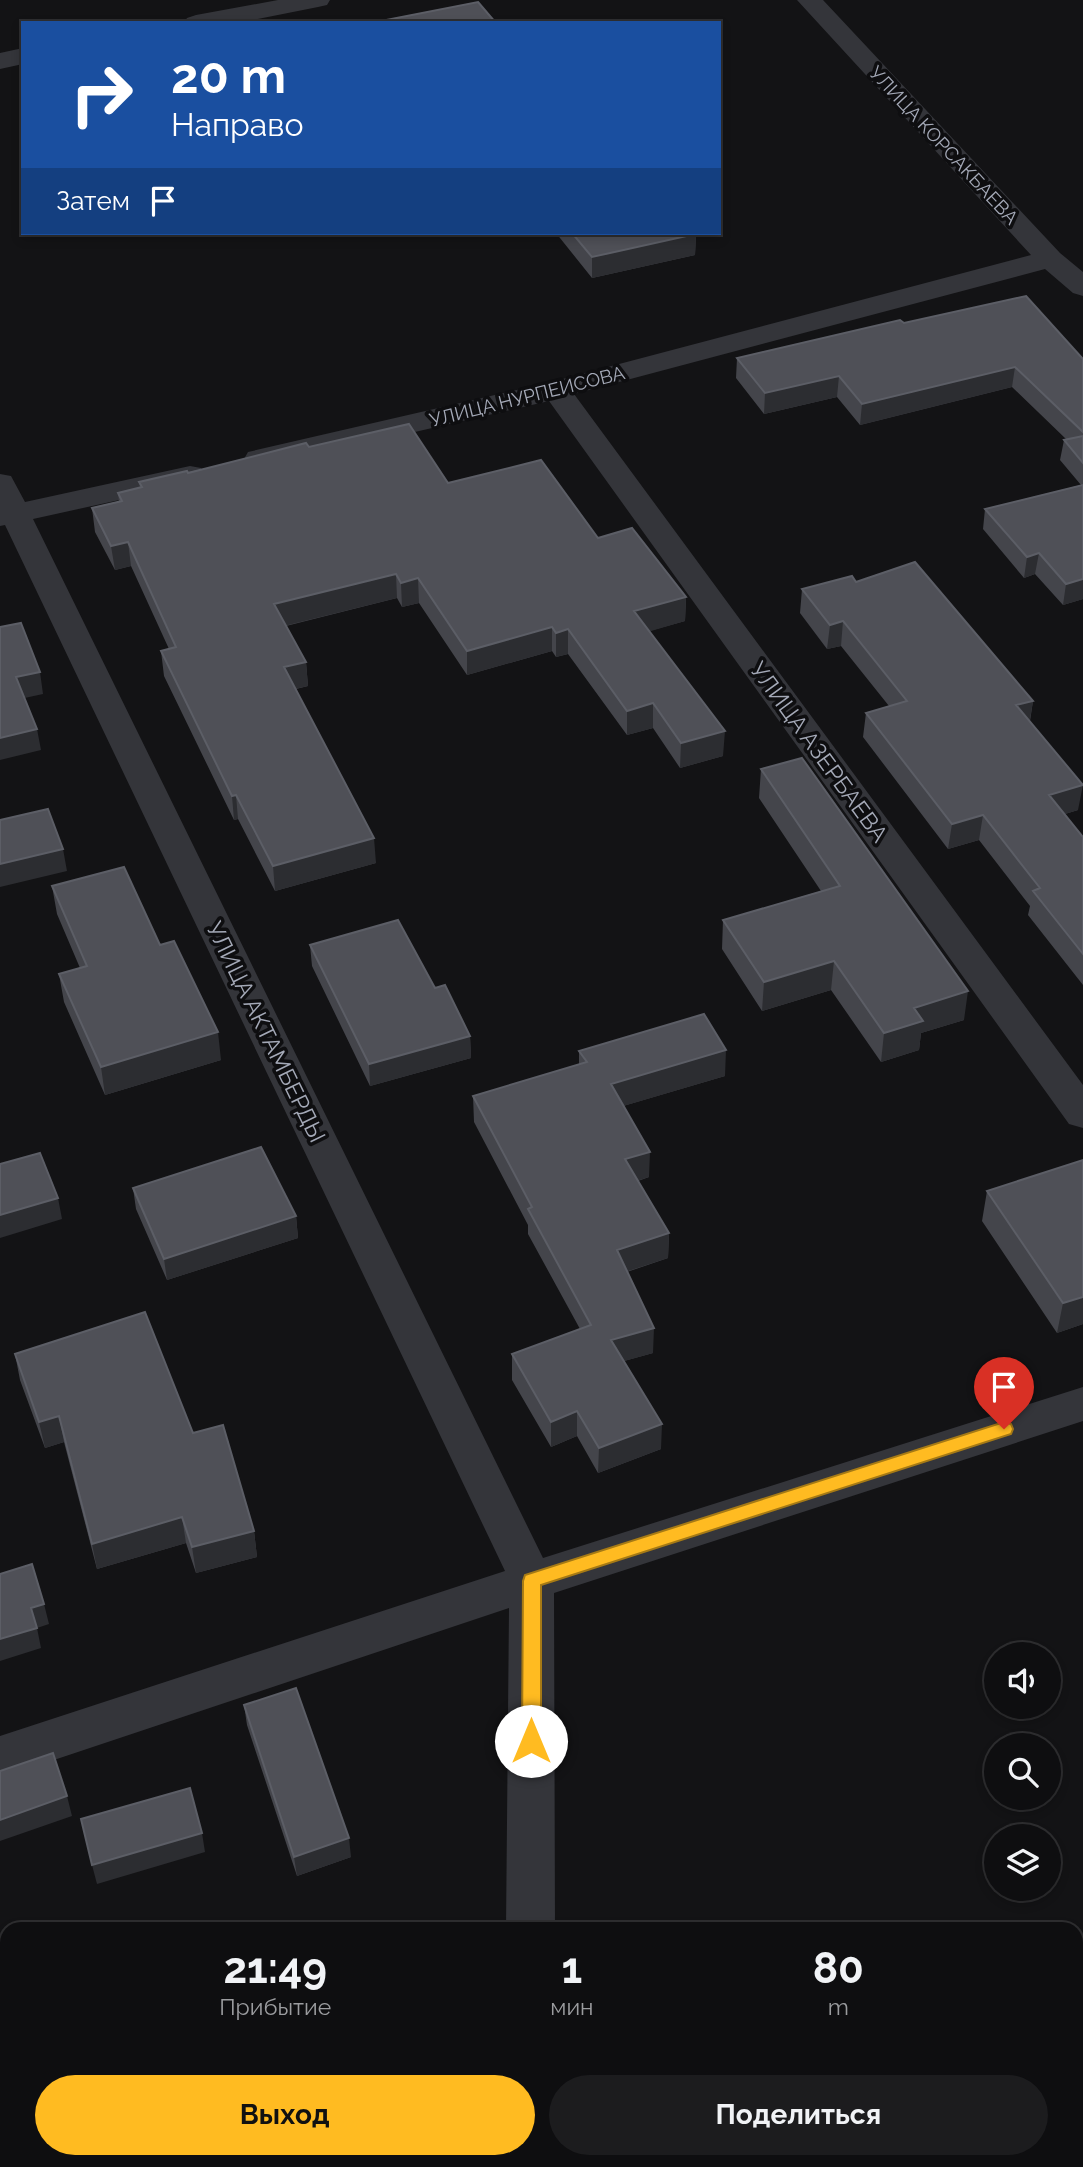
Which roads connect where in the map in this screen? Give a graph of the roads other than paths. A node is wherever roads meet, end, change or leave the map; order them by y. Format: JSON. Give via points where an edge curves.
{"nodes":[{"id":1,"x":317,"y":0,"type":"edge"},
{"id":2,"x":808,"y":0,"type":"edge"},
{"id":3,"x":266,"y":4,"type":"edge"},
{"id":4,"x":203,"y":21,"type":"edge"},
{"id":5,"x":21,"y":56,"type":"edge"},
{"id":6,"x":0,"y":61,"type":"edge"},
{"id":7,"x":1050,"y":259,"type":"junction"},
{"id":8,"x":1083,"y":287,"type":"edge"},
{"id":9,"x":556,"y":390,"type":"junction"},
{"id":10,"x":5,"y":505,"type":"edge"},
{"id":11,"x":1083,"y":1114,"type":"edge"},
{"id":12,"x":1083,"y":1404,"type":"edge"},
{"id":13,"x":532,"y":1581,"type":"junction"},
{"id":14,"x":0,"y":1758,"type":"edge"},
{"id":15,"x":531,"y":1922,"type":"edge"}],
"edges":[{"from":1,"to":3,"type":"street"},
{"from":2,"to":7,"type":"street","name":"УЛИЦА КОРСАКБАЕВА"},
{"from":3,"to":4,"type":"street"},
{"from":5,"to":6,"type":"street"},
{"from":7,"to":8,"type":"street","name":"УЛИЦА КОРСАКБАЕВА"},
{"from":7,"to":9,"type":"street","name":"УЛИЦА НУРПЕИСОВА"},
{"from":9,"to":10,"type":"street","name":"УЛИЦА НУРПЕИСОВА","via":[[225,467]]},
{"from":9,"to":11,"type":"street","name":"УЛИЦА АЗЕРБАЕВА"},
{"from":10,"to":13,"type":"street","name":"УЛИЦА АКТАМБЕРДЫ"},
{"from":12,"to":13,"type":"street"},
{"from":13,"to":14,"type":"street"},
{"from":13,"to":15,"type":"street"}]}
